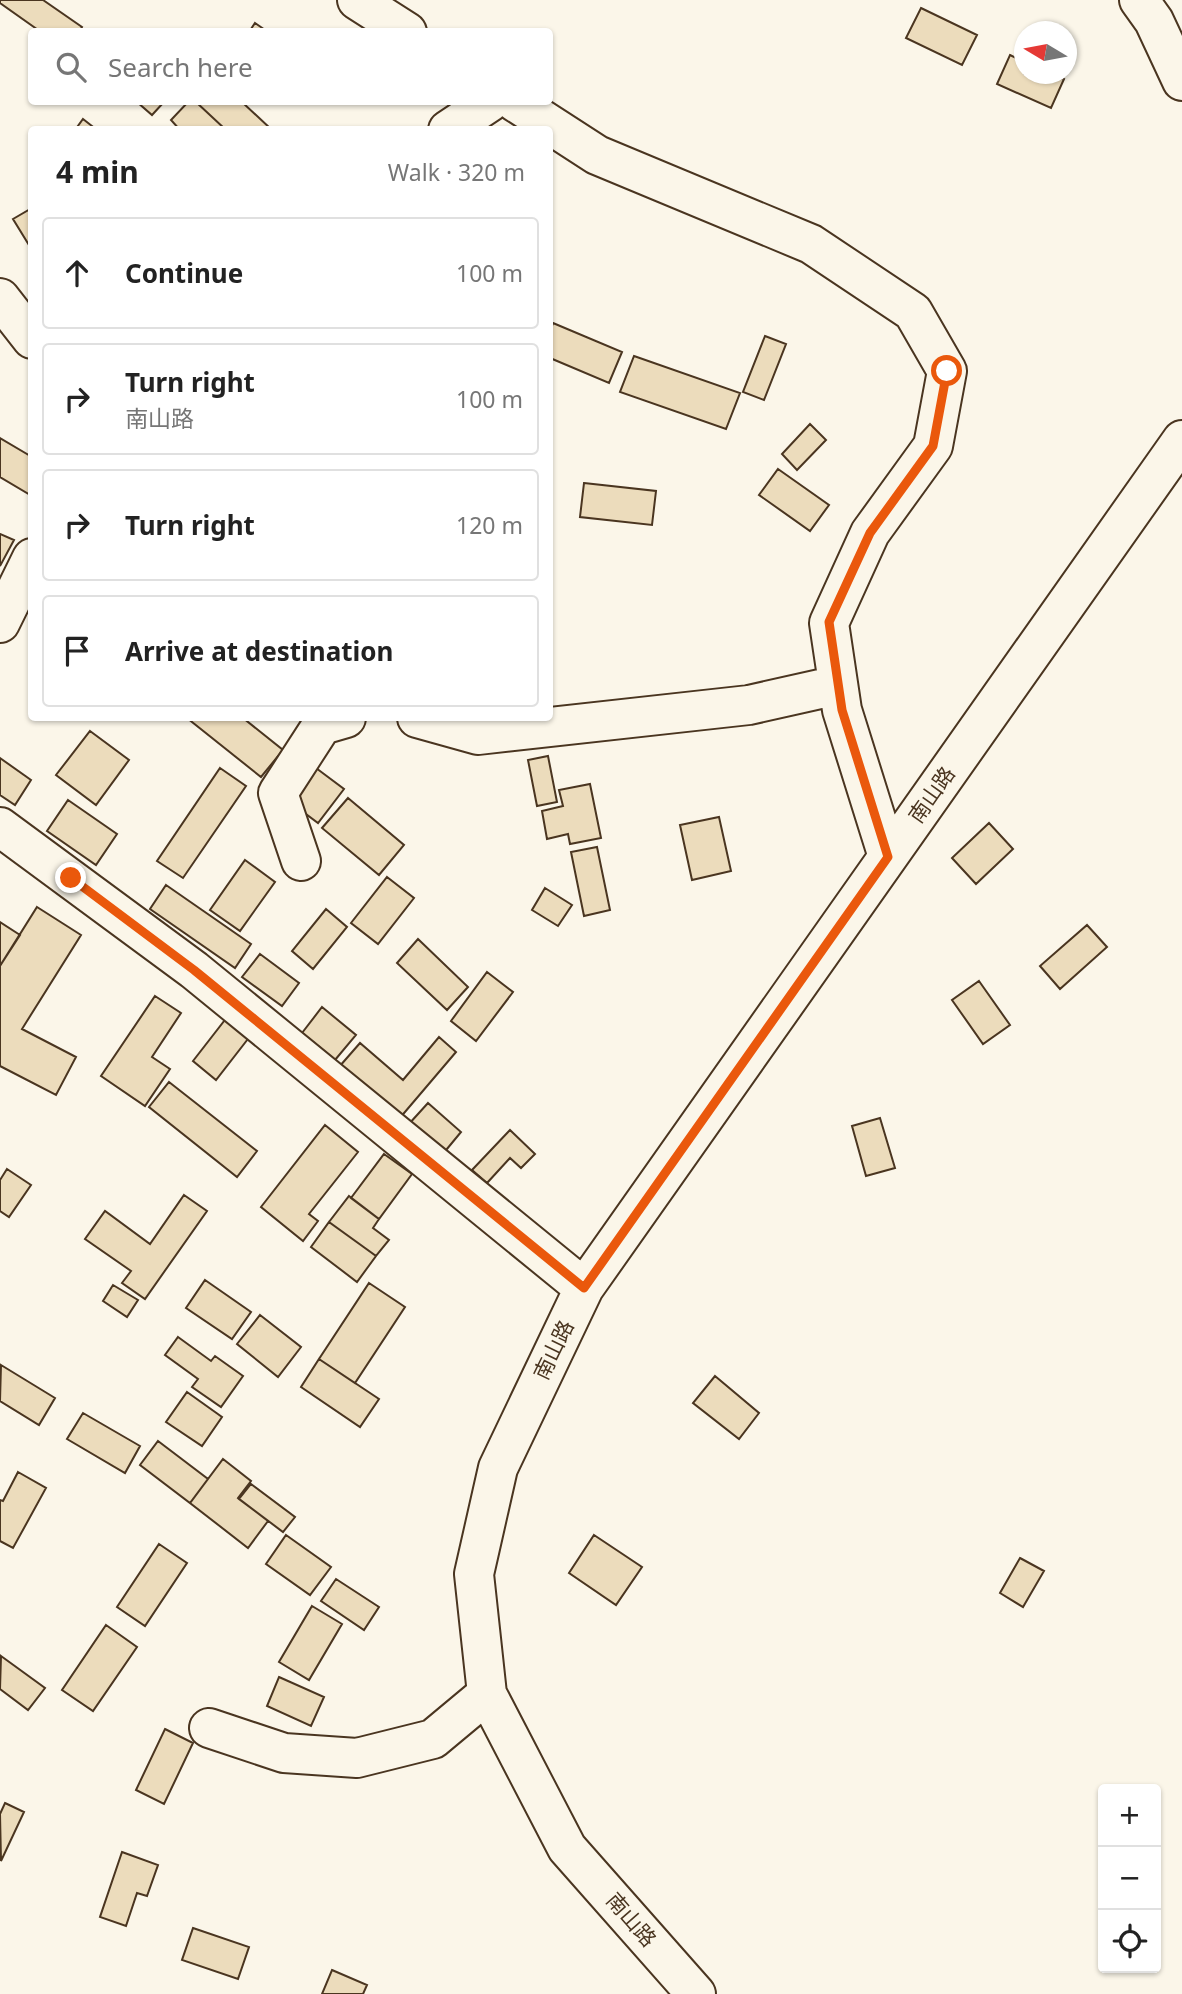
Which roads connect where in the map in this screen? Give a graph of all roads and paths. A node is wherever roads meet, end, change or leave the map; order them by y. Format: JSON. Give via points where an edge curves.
{"nodes":[{"id":1,"x":357,"y":0,"type":"edge"},
{"id":2,"x":1139,"y":0,"type":"edge"},
{"id":3,"x":401,"y":28,"type":"edge"},
{"id":4,"x":1182,"y":81,"type":"edge"},
{"id":5,"x":486,"y":105,"type":"edge"},
{"id":6,"x":520,"y":105,"type":"edge"},
{"id":7,"x":454,"y":126,"type":"edge"},
{"id":8,"x":552,"y":126,"type":"edge"},
{"id":9,"x":553,"y":127,"type":"edge"},
{"id":10,"x":0,"y":298,"type":"edge"},
{"id":11,"x":28,"y":334,"type":"edge"},
{"id":12,"x":1182,"y":440,"type":"edge"},
{"id":13,"x":28,"y":566,"type":"edge"},
{"id":14,"x":0,"y":623,"type":"edge"},
{"id":15,"x":838,"y":685,"type":"junction"},
{"id":16,"x":335,"y":721,"type":"edge"},
{"id":17,"x":426,"y":721,"type":"edge"},
{"id":18,"x":0,"y":827,"type":"edge"},
{"id":19,"x":888,"y":857,"type":"junction"},
{"id":20,"x":301,"y":861,"type":"dead end"},
{"id":21,"x":584,"y":1288,"type":"junction"},
{"id":22,"x":487,"y":1694,"type":"junction"},
{"id":23,"x":209,"y":1728,"type":"dead end"},
{"id":24,"x":696,"y":1994,"type":"edge"}],
"edges":[{"from":1,"to":3,"type":"street"},
{"from":2,"to":4,"type":"street"},
{"from":5,"to":7,"type":"street"},
{"from":6,"to":8,"type":"street"},
{"from":9,"to":15,"type":"street","via":[[597,155],[811,244],[913,312],[947,371],[933,446],[870,533],[829,622]]},
{"from":10,"to":11,"type":"street"},
{"from":12,"to":19,"type":"street","name":"南山路"},
{"from":13,"to":14,"type":"street"},
{"from":15,"to":17,"type":"street","via":[[749,705],[478,736]]},
{"from":15,"to":19,"type":"street"},
{"from":16,"to":20,"type":"street","via":[[321,725],[278,793]]},
{"from":18,"to":21,"type":"street","via":[[194,970]]},
{"from":19,"to":21,"type":"street","name":"南山路"},
{"from":21,"to":22,"type":"street","name":"南山路","via":[[498,1468],[474,1574]]},
{"from":22,"to":23,"type":"street","via":[[433,1739],[357,1758],[285,1753]]},
{"from":22,"to":24,"type":"street","name":"南山路","via":[[567,1848]]}]}
